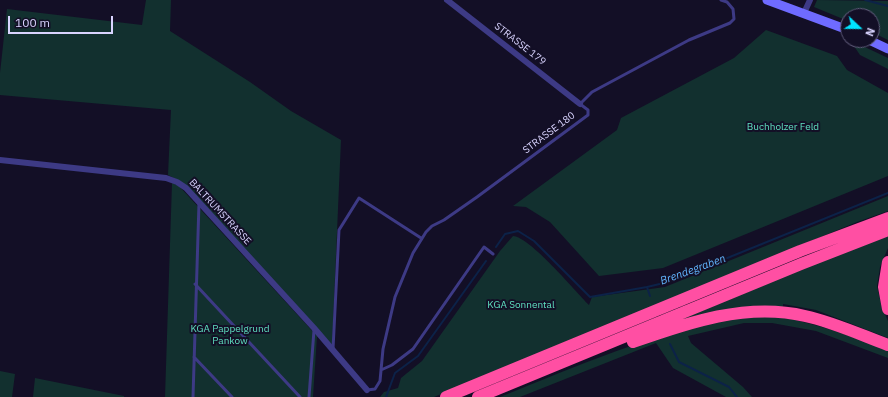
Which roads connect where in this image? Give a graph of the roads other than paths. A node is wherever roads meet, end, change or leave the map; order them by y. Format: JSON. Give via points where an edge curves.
{"nodes":[{"id":1,"x":447,"y":0,"type":"edge"},
{"id":2,"x":721,"y":0,"type":"edge"},
{"id":3,"x":767,"y":0,"type":"edge"},
{"id":4,"x":810,"y":0,"type":"edge"},
{"id":5,"x":804,"y":13,"type":"junction"},
{"id":6,"x":840,"y":27,"type":"edge"},
{"id":7,"x":580,"y":104,"type":"junction"},
{"id":8,"x":0,"y":160,"type":"edge"},
{"id":9,"x":199,"y":203,"type":"junction"},
{"id":10,"x":888,"y":218,"type":"edge"},
{"id":11,"x":888,"y":230,"type":"edge"},
{"id":12,"x":422,"y":238,"type":"junction"},
{"id":13,"x":493,"y":254,"type":"dead end"},
{"id":14,"x":888,"y":262,"type":"edge"},
{"id":15,"x":195,"y":284,"type":"junction"},
{"id":16,"x":888,"y":309,"type":"edge"},
{"id":17,"x":314,"y":328,"type":"junction"},
{"id":18,"x":888,"y":345,"type":"edge"},
{"id":19,"x":333,"y":351,"type":"junction"},
{"id":20,"x":194,"y":357,"type":"junction"},
{"id":21,"x":381,"y":370,"type":"junction"},
{"id":22,"x":367,"y":390,"type":"joint"},
{"id":23,"x":193,"y":397,"type":"edge"},
{"id":24,"x":232,"y":397,"type":"edge"},
{"id":25,"x":300,"y":397,"type":"edge"},
{"id":26,"x":310,"y":397,"type":"edge"},
{"id":27,"x":446,"y":397,"type":"edge"},
{"id":28,"x":478,"y":397,"type":"edge"}],
"edges":[{"from":1,"to":7,"type":"street","name":"STRASSE 179"},
{"from":2,"to":7,"type":"lane","name":"STRASSE 180","via":[[732,6],[735,16],[730,23],[689,40],[592,92]]},
{"from":3,"to":5,"type":"main road"},
{"from":4,"to":5,"type":"street"},
{"from":5,"to":6,"type":"main road"},
{"from":7,"to":12,"type":"lane","name":"STRASSE 180","via":[[588,110],[588,115],[444,220],[432,226]]},
{"from":8,"to":9,"type":"street","name":"BALTRUMSTRASSE","via":[[166,178],[186,188]]},
{"from":9,"to":15,"type":"lane"},
{"from":9,"to":17,"type":"street","name":"BALTRUMSTRASSE"},
{"from":10,"to":27,"type":"highway","via":[[800,251]]},
{"from":11,"to":28,"type":"highway"},
{"from":12,"to":19,"type":"lane","via":[[359,198],[339,230]]},
{"from":12,"to":21,"type":"lane","name":"STRASSE 180","via":[[395,297]]},
{"from":13,"to":21,"type":"lane","via":[[484,247],[413,349]]},
{"from":14,"to":16,"type":"highway","via":[[884,287]]},
{"from":15,"to":20,"type":"lane"},
{"from":15,"to":25,"type":"lane"},
{"from":17,"to":19,"type":"street","name":"BALTRUMSTRASSE"},
{"from":17,"to":26,"type":"lane"},
{"from":18,"to":28,"type":"highway","via":[[804,316],[767,311],[716,316],[648,337]]},
{"from":19,"to":22,"type":"street","name":"BALTRUMSTRASSE"},
{"from":20,"to":23,"type":"lane"},
{"from":20,"to":24,"type":"lane"},
{"from":21,"to":22,"type":"lane","name":"STRASSE 180","via":[[378,386]]}]}
